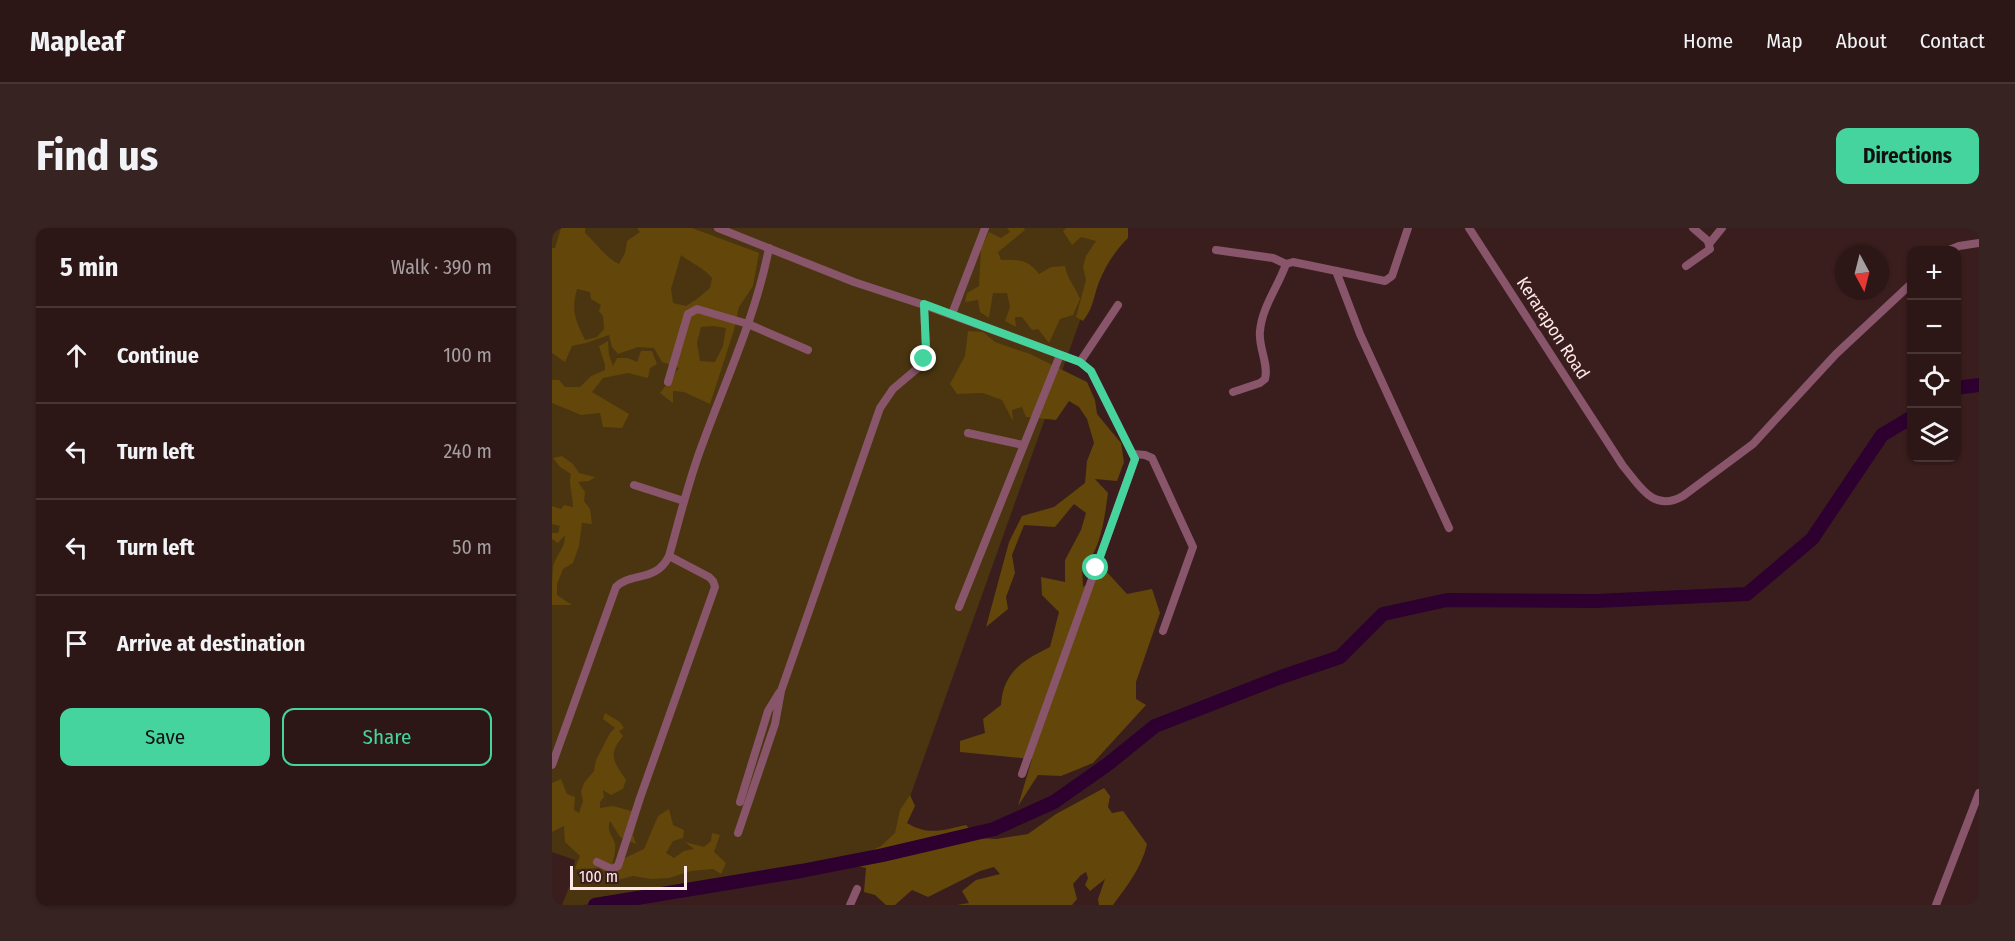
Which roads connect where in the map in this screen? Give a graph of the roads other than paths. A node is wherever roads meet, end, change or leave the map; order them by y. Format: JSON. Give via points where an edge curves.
{"nodes":[{"id":1,"x":718,"y":228,"type":"edge"},
{"id":2,"x":985,"y":228,"type":"edge"},
{"id":3,"x":1408,"y":228,"type":"edge"},
{"id":4,"x":1469,"y":228,"type":"edge"},
{"id":5,"x":1693,"y":228,"type":"edge"},
{"id":6,"x":1722,"y":228,"type":"edge"},
{"id":7,"x":736,"y":231,"type":"edge"},
{"id":8,"x":1979,"y":243,"type":"edge"},
{"id":9,"x":1709,"y":244,"type":"junction"},
{"id":10,"x":1959,"y":246,"type":"edge"},
{"id":11,"x":769,"y":248,"type":"junction"},
{"id":12,"x":1216,"y":250,"type":"dead end"},
{"id":13,"x":1286,"y":264,"type":"junction"},
{"id":14,"x":1686,"y":266,"type":"dead end"},
{"id":15,"x":1336,"y":271,"type":"junction"},
{"id":16,"x":1907,"y":287,"type":"edge"},
{"id":17,"x":924,"y":304,"type":"junction"},
{"id":18,"x":1118,"y":306,"type":"dead end"},
{"id":19,"x":952,"y":314,"type":"junction"},
{"id":20,"x":748,"y":324,"type":"junction"},
{"id":21,"x":808,"y":350,"type":"dead end"},
{"id":22,"x":1060,"y":355,"type":"junction"},
{"id":23,"x":1080,"y":362,"type":"junction"},
{"id":24,"x":668,"y":382,"type":"dead end"},
{"id":25,"x":1233,"y":392,"type":"dead end"},
{"id":26,"x":968,"y":433,"type":"dead end"},
{"id":27,"x":1023,"y":446,"type":"junction"},
{"id":28,"x":1134,"y":454,"type":"junction"},
{"id":29,"x":634,"y":485,"type":"dead end"},
{"id":30,"x":684,"y":501,"type":"junction"},
{"id":31,"x":1449,"y":528,"type":"dead end"},
{"id":32,"x":669,"y":556,"type":"junction"},
{"id":33,"x":959,"y":608,"type":"dead end"},
{"id":34,"x":1163,"y":631,"type":"dead end"},
{"id":35,"x":781,"y":690,"type":"junction"},
{"id":36,"x":552,"y":765,"type":"edge"},
{"id":37,"x":1022,"y":774,"type":"dead end"},
{"id":38,"x":1979,"y":793,"type":"edge"},
{"id":39,"x":740,"y":802,"type":"dead end"},
{"id":40,"x":738,"y":833,"type":"dead end"},
{"id":41,"x":597,"y":862,"type":"dead end"},
{"id":42,"x":857,"y":889,"type":"dead end"},
{"id":43,"x":850,"y":905,"type":"edge"},
{"id":44,"x":1936,"y":905,"type":"edge"}],
"edges":[{"from":1,"to":7,"type":"street"},
{"from":2,"to":19,"type":"street"},
{"from":3,"to":15,"type":"street","via":[[1390,279],[1382,281]]},
{"from":4,"to":16,"type":"street","name":"Kerarapon Road","via":[[1623,466],[1650,497],[1664,502],[1677,499],[1753,444],[1836,354]]},
{"from":5,"to":9,"type":"street"},
{"from":6,"to":9,"type":"street"},
{"from":7,"to":11,"type":"street"},
{"from":8,"to":10,"type":"street"},
{"from":9,"to":14,"type":"street","via":[[1710,249]]},
{"from":11,"to":17,"type":"street","via":[[854,282]]},
{"from":11,"to":20,"type":"street"},
{"from":12,"to":13,"type":"street","via":[[1274,258]]},
{"from":13,"to":15,"type":"street"},
{"from":13,"to":25,"type":"street","via":[[1261,326],[1265,379]]},
{"from":15,"to":31,"type":"street","via":[[1360,334]]},
{"from":17,"to":19,"type":"street"},
{"from":17,"to":35,"type":"street","via":[[924,359],[893,388],[880,408]]},
{"from":18,"to":23,"type":"street"},
{"from":19,"to":22,"type":"street"},
{"from":20,"to":21,"type":"street"},
{"from":20,"to":24,"type":"street","via":[[702,309],[690,312]]},
{"from":20,"to":30,"type":"street"},
{"from":22,"to":23,"type":"street"},
{"from":22,"to":27,"type":"street"},
{"from":23,"to":28,"type":"street","via":[[1091,371]]},
{"from":26,"to":27,"type":"street"},
{"from":27,"to":33,"type":"street"},
{"from":28,"to":34,"type":"street","via":[[1152,458],[1193,547]]},
{"from":28,"to":37,"type":"street","via":[[1123,495]]},
{"from":29,"to":30,"type":"street"},
{"from":30,"to":32,"type":"street"},
{"from":32,"to":36,"type":"street","via":[[652,574],[616,587]]},
{"from":32,"to":41,"type":"street","via":[[709,577],[715,587],[618,866],[612,869]]},
{"from":35,"to":39,"type":"street","via":[[768,711]]},
{"from":35,"to":40,"type":"street","via":[[770,742]]},
{"from":38,"to":44,"type":"street"},
{"from":42,"to":43,"type":"street"}]}
